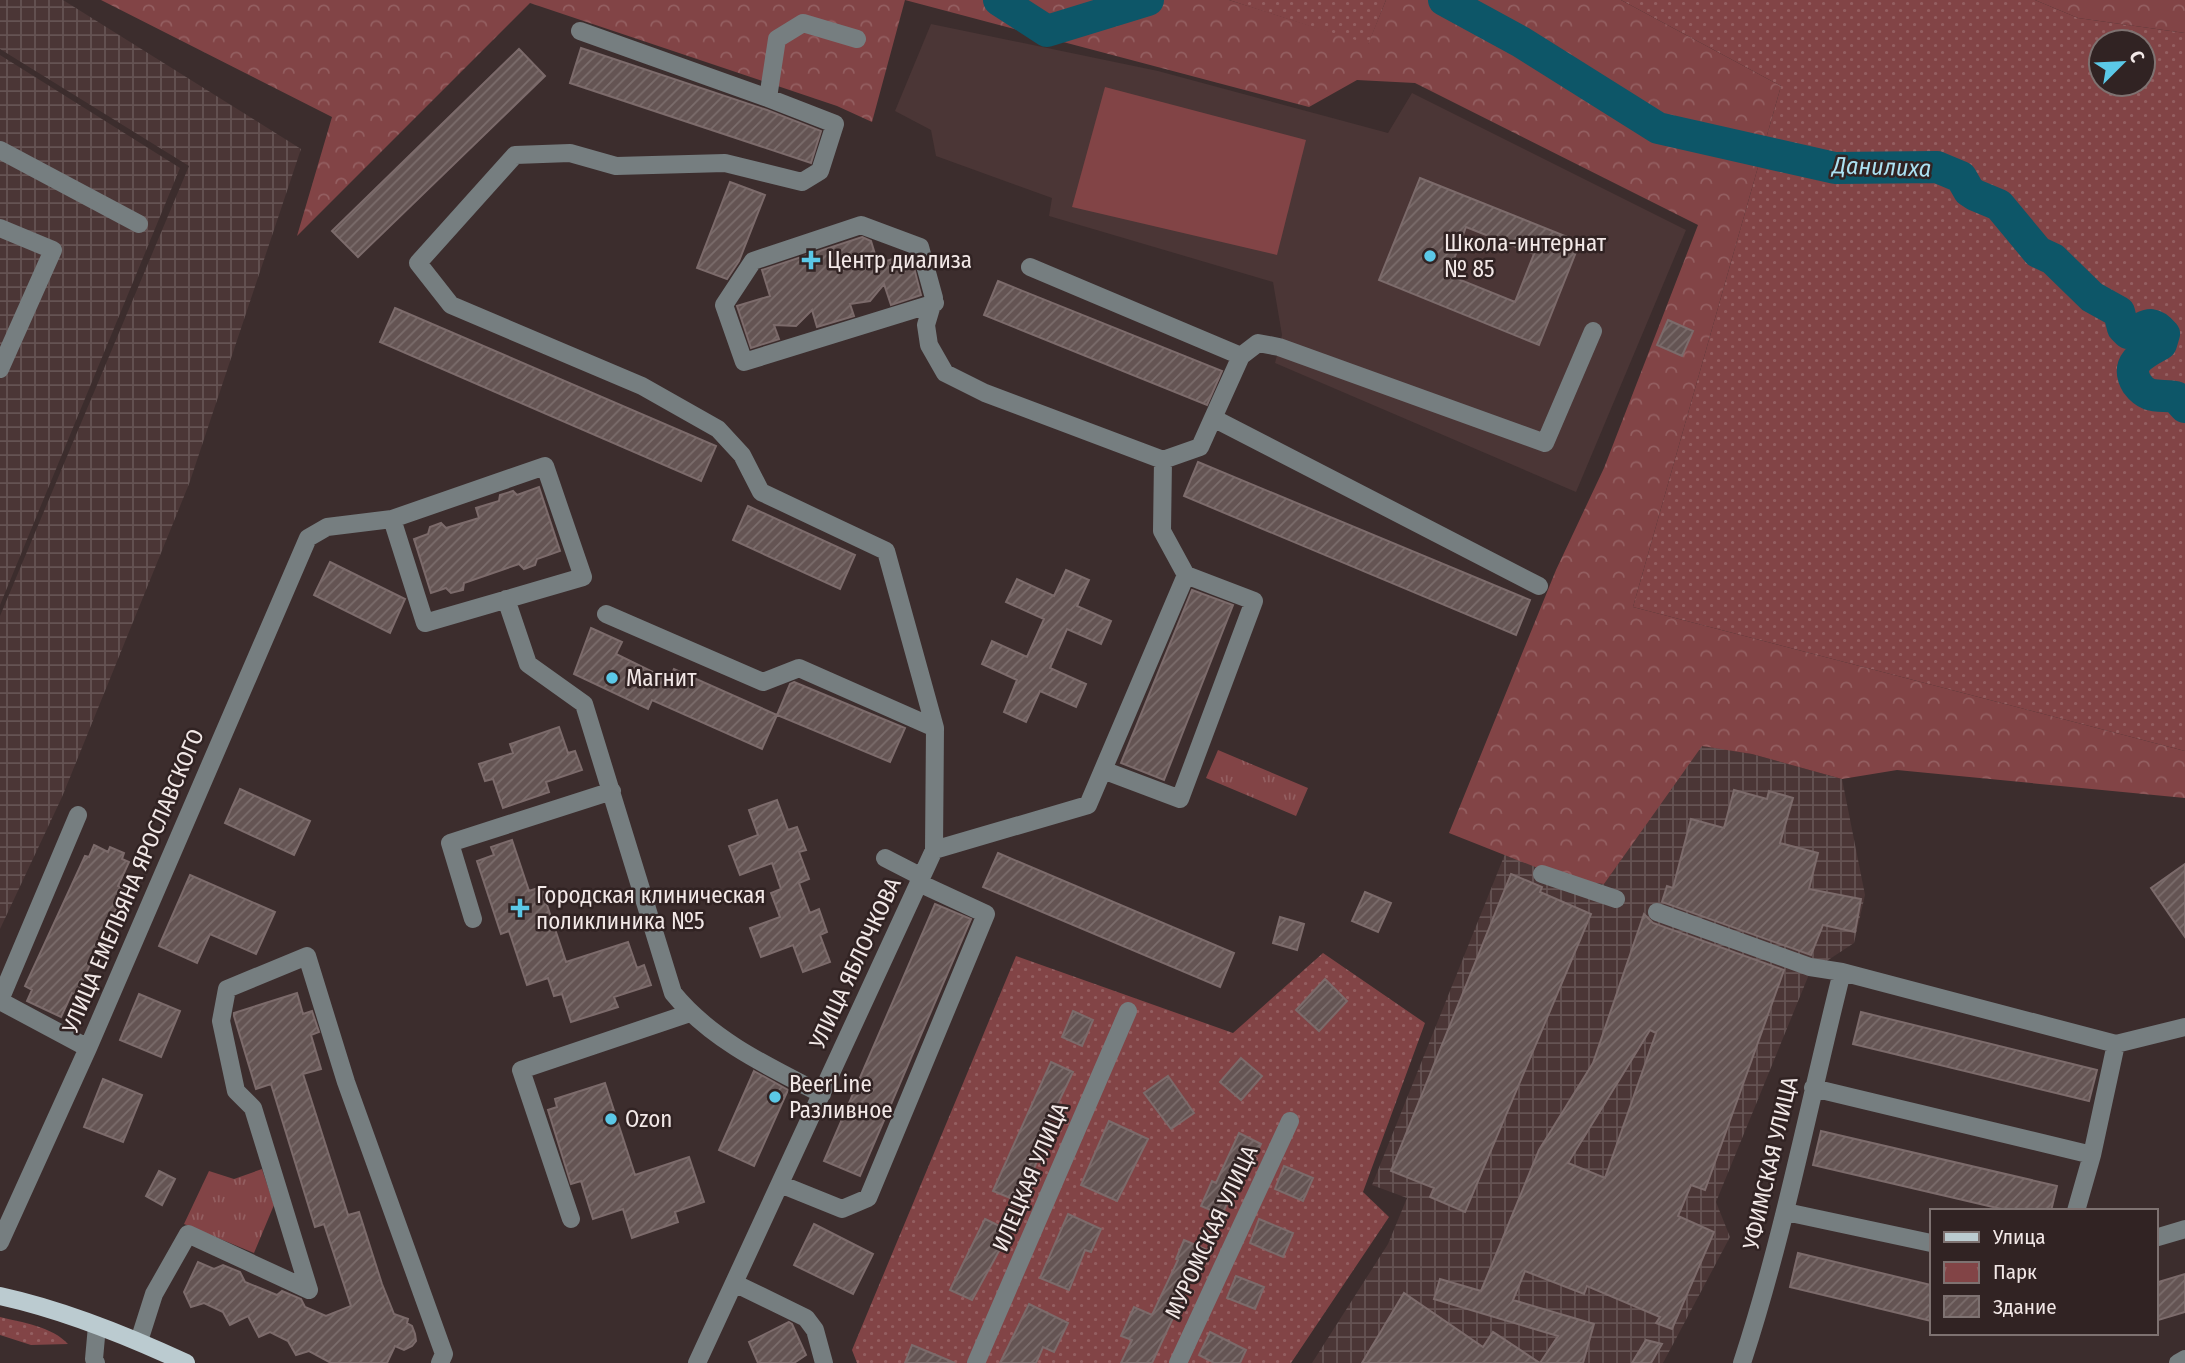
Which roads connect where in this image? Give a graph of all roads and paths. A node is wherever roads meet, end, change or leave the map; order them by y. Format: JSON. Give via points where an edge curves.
{"nodes":[{"id":1,"x":580,"y":32,"type":"dead end"},
{"id":2,"x":857,"y":39,"type":"dead end"},
{"id":3,"x":768,"y":98,"type":"junction"},
{"id":4,"x":0,"y":150,"type":"edge"},
{"id":5,"x":139,"y":224,"type":"dead end"},
{"id":6,"x":0,"y":228,"type":"edge"},
{"id":7,"x":1030,"y":267,"type":"dead end"},
{"id":8,"x":934,"y":303,"type":"junction"},
{"id":9,"x":1593,"y":331,"type":"dead end"},
{"id":10,"x":1241,"y":356,"type":"junction"},
{"id":11,"x":0,"y":369,"type":"edge"},
{"id":12,"x":1213,"y":418,"type":"junction"},
{"id":13,"x":1163,"y":460,"type":"junction"},
{"id":14,"x":392,"y":519,"type":"junction"},
{"id":15,"x":1186,"y":575,"type":"junction"},
{"id":16,"x":1539,"y":586,"type":"dead end"},
{"id":17,"x":506,"y":599,"type":"junction"},
{"id":18,"x":606,"y":614,"type":"dead end"},
{"id":19,"x":935,"y":728,"type":"junction"},
{"id":20,"x":1103,"y":770,"type":"junction"},
{"id":21,"x":612,"y":791,"type":"junction"},
{"id":22,"x":78,"y":816,"type":"dead end"},
{"id":23,"x":934,"y":850,"type":"junction"},
{"id":24,"x":885,"y":858,"type":"dead end"},
{"id":25,"x":1542,"y":874,"type":"dead end"},
{"id":26,"x":920,"y":880,"type":"junction"},
{"id":27,"x":1616,"y":899,"type":"dead end"},
{"id":28,"x":1657,"y":912,"type":"dead end"},
{"id":29,"x":473,"y":919,"type":"dead end"},
{"id":30,"x":1842,"y":972,"type":"junction"},
{"id":31,"x":0,"y":1001,"type":"edge"},
{"id":32,"x":1128,"y":1011,"type":"dead end"},
{"id":33,"x":690,"y":1013,"type":"junction"},
{"id":34,"x":2185,"y":1027,"type":"edge"},
{"id":35,"x":2116,"y":1044,"type":"junction"},
{"id":36,"x":88,"y":1048,"type":"junction"},
{"id":37,"x":1813,"y":1088,"type":"junction"},
{"id":38,"x":821,"y":1094,"type":"junction"},
{"id":39,"x":1290,"y":1121,"type":"dead end"},
{"id":40,"x":2092,"y":1155,"type":"junction"},
{"id":41,"x":780,"y":1184,"type":"junction"},
{"id":42,"x":2077,"y":1209,"type":"edge"},
{"id":43,"x":1786,"y":1212,"type":"junction"},
{"id":44,"x":570,"y":1219,"type":"dead end"},
{"id":45,"x":2185,"y":1229,"type":"edge"},
{"id":46,"x":2157,"y":1237,"type":"edge"},
{"id":47,"x":0,"y":1241,"type":"edge"},
{"id":48,"x":1930,"y":1243,"type":"edge"},
{"id":49,"x":734,"y":1283,"type":"junction"},
{"id":50,"x":0,"y":1296,"type":"edge"},
{"id":51,"x":97,"y":1326,"type":"junction"},
{"id":52,"x":139,"y":1341,"type":"junction"},
{"id":53,"x":2185,"y":1359,"type":"edge"},
{"id":54,"x":96,"y":1363,"type":"edge"},
{"id":55,"x":186,"y":1363,"type":"edge"},
{"id":56,"x":440,"y":1363,"type":"edge"},
{"id":57,"x":697,"y":1363,"type":"edge"},
{"id":58,"x":824,"y":1363,"type":"edge"},
{"id":59,"x":976,"y":1363,"type":"edge"},
{"id":60,"x":1178,"y":1363,"type":"edge"},
{"id":61,"x":1742,"y":1363,"type":"edge"},
{"id":62,"x":2178,"y":1363,"type":"edge"}],
"edges":[{"from":1,"to":3,"type":"street"},
{"from":2,"to":3,"type":"street","via":[[803,23],[777,39]]},
{"from":3,"to":19,"type":"street","via":[[835,124],[820,171],[802,182],[725,163],[616,166],[570,153],[513,148],[418,263],[452,305],[642,386],[718,429],[742,455],[761,492],[886,551]]},
{"from":4,"to":5,"type":"street"},
{"from":6,"to":11,"type":"street","via":[[53,250]]},
{"from":7,"to":10,"type":"street"},
{"from":8,"to":8,"type":"street","via":[[744,362],[724,305],[753,261],[861,225],[920,247]]},
{"from":8,"to":13,"type":"street","via":[[926,325],[929,345],[944,373]]},
{"from":9,"to":10,"type":"street","via":[[1545,443],[1279,347],[1258,343]]},
{"from":10,"to":12,"type":"street"},
{"from":12,"to":13,"type":"street","via":[[1200,447]]},
{"from":12,"to":16,"type":"street"},
{"from":13,"to":15,"type":"street","via":[[1163,531]]},
{"from":14,"to":17,"type":"street","via":[[425,623]]},
{"from":14,"to":17,"type":"street","via":[[545,466],[583,577]]},
{"from":14,"to":36,"type":"street","name":"УЛИЦА ЕМЕЛЬЯНА ЯРОСЛАВСКОГО","via":[[327,527],[308,538]]},
{"from":15,"to":20,"type":"street"},
{"from":15,"to":20,"type":"street","via":[[1254,601],[1180,799]]},
{"from":17,"to":21,"type":"street","via":[[528,664],[583,704]]},
{"from":18,"to":19,"type":"street","via":[[763,682],[799,668]]},
{"from":19,"to":23,"type":"street"},
{"from":20,"to":23,"type":"street","via":[[1088,805]]},
{"from":21,"to":29,"type":"street","via":[[450,843]]},
{"from":21,"to":33,"type":"street","via":[[673,993]]},
{"from":22,"to":31,"type":"street"},
{"from":23,"to":26,"type":"street","name":"УЛИЦА ЯБЛОЧКОВА"},
{"from":24,"to":26,"type":"street"},
{"from":25,"to":27,"type":"street"},
{"from":26,"to":38,"type":"street","name":"УЛИЦА ЯБЛОЧКОВА"},
{"from":26,"to":41,"type":"street","via":[[986,914],[868,1198],[842,1209]]},
{"from":28,"to":30,"type":"street","via":[[1810,967]]},
{"from":30,"to":35,"type":"street"},
{"from":30,"to":37,"type":"street","name":"УФИМСКАЯ УЛИЦА"},
{"from":31,"to":36,"type":"street"},
{"from":32,"to":59,"type":"street","name":"ИЛЕЦКАЯ УЛИЦА"},
{"from":33,"to":38,"type":"street","via":[[755,1060]]},
{"from":33,"to":44,"type":"street","via":[[522,1070]]},
{"from":34,"to":35,"type":"street"},
{"from":35,"to":40,"type":"street"},
{"from":36,"to":47,"type":"street","name":"УЛИЦА ЕМЕЛЬЯНА ЯРОСЛАВСКОГО"},
{"from":37,"to":40,"type":"street"},
{"from":37,"to":43,"type":"street","name":"УФИМСКАЯ УЛИЦА"},
{"from":38,"to":41,"type":"street","name":"УЛИЦА ЯБЛОЧКОВА"},
{"from":39,"to":60,"type":"street","name":"МУРОМСКАЯ УЛИЦА"},
{"from":40,"to":42,"type":"street"},
{"from":41,"to":49,"type":"street","name":"УЛИЦА ЯБЛОЧКОВА"},
{"from":43,"to":48,"type":"street"},
{"from":43,"to":61,"type":"street","name":"УФИМСКАЯ УЛИЦА"},
{"from":45,"to":46,"type":"street"},
{"from":49,"to":57,"type":"street","name":"УЛИЦА ЯБЛОЧКОВА"},
{"from":49,"to":58,"type":"street","via":[[806,1318],[815,1330]]},
{"from":50,"to":51,"type":"main road","via":[[39,1304]]},
{"from":51,"to":52,"type":"main road"},
{"from":51,"to":54,"type":"street"},
{"from":52,"to":55,"type":"main road"},
{"from":52,"to":56,"type":"street","via":[[154,1294],[188,1234],[309,1290],[253,1108],[236,1091],[221,1021],[227,989],[307,956],[346,1082],[444,1354]]},
{"from":53,"to":62,"type":"street"}]}
